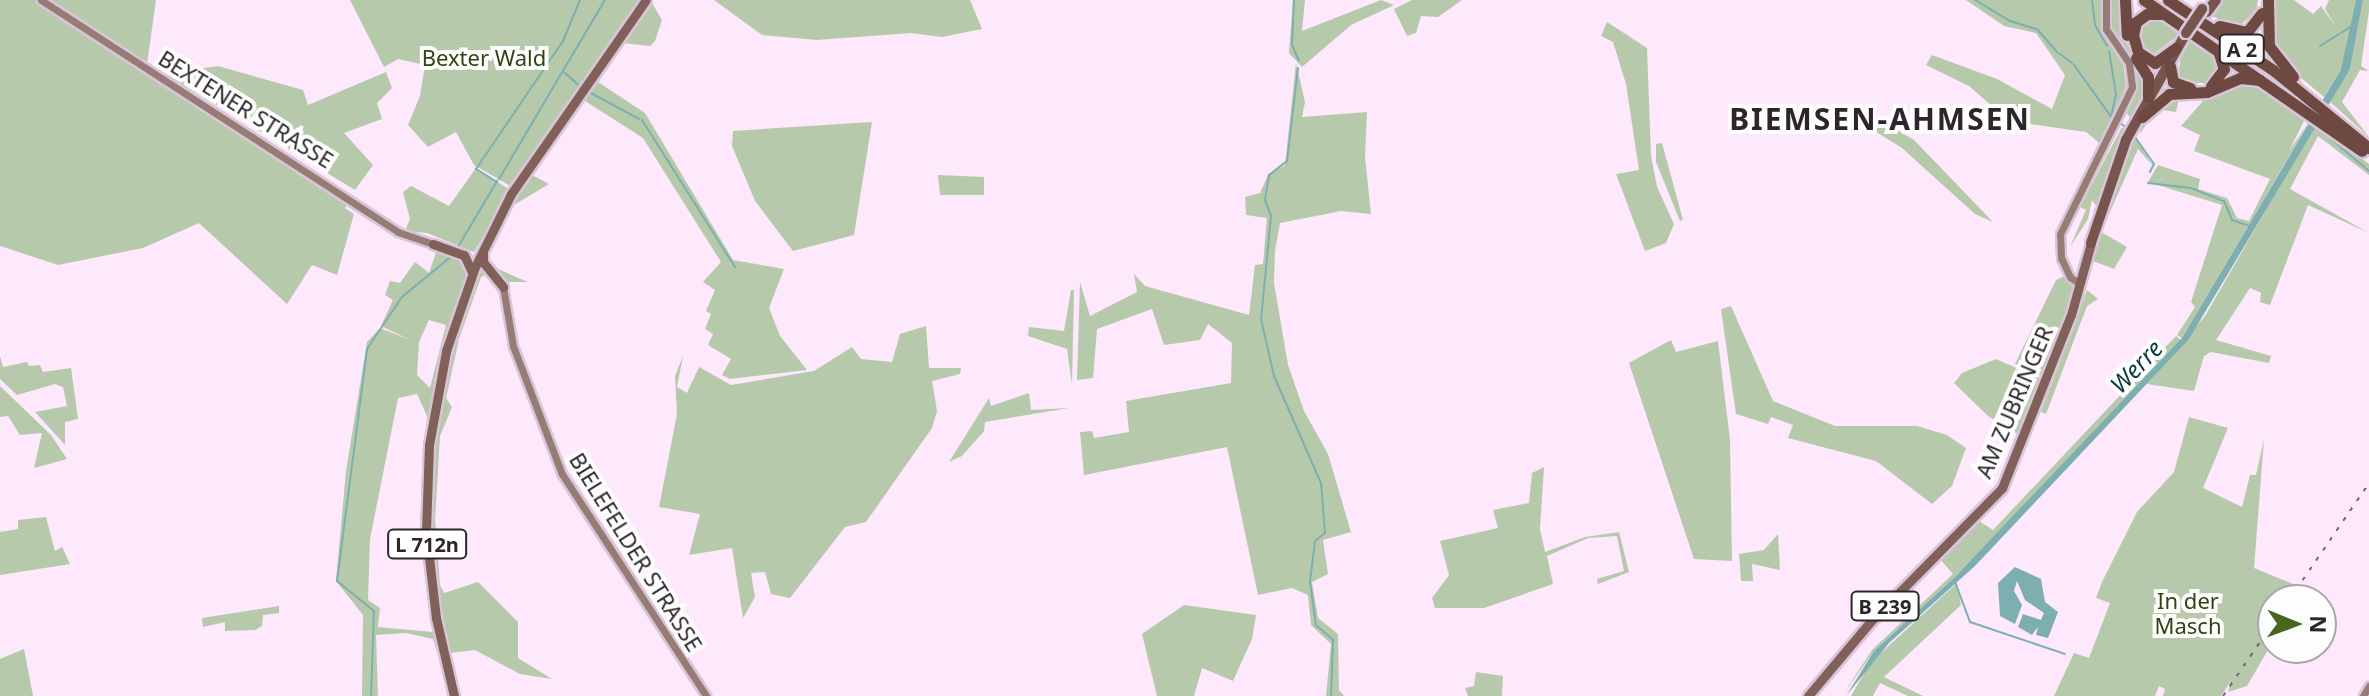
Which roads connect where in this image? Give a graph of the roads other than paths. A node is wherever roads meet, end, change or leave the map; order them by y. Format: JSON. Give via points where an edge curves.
{"nodes":[{"id":1,"x":41,"y":0,"type":"edge"},
{"id":2,"x":646,"y":0,"type":"edge"},
{"id":3,"x":2106,"y":0,"type":"edge"},
{"id":4,"x":2125,"y":0,"type":"edge"},
{"id":5,"x":2144,"y":0,"type":"edge"},
{"id":6,"x":2156,"y":0,"type":"edge"},
{"id":7,"x":2168,"y":0,"type":"edge"},
{"id":8,"x":2216,"y":0,"type":"edge"},
{"id":9,"x":2266,"y":0,"type":"edge"},
{"id":10,"x":2183,"y":2,"type":"edge"},
{"id":11,"x":2206,"y":7,"type":"edge"},
{"id":12,"x":2171,"y":18,"type":"junction"},
{"id":13,"x":2219,"y":26,"type":"junction"},
{"id":14,"x":2188,"y":35,"type":"junction"},
{"id":15,"x":2215,"y":47,"type":"junction"},
{"id":16,"x":2176,"y":48,"type":"junction"},
{"id":17,"x":2170,"y":66,"type":"junction"},
{"id":18,"x":2293,"y":77,"type":"junction"},
{"id":19,"x":2274,"y":88,"type":"junction"},
{"id":20,"x":2148,"y":97,"type":"junction"},
{"id":21,"x":2311,"y":104,"type":"junction"},
{"id":22,"x":2140,"y":118,"type":"junction"},
{"id":23,"x":2329,"y":118,"type":"junction"},
{"id":24,"x":2367,"y":149,"type":"edge"},
{"id":25,"x":2091,"y":243,"type":"joint"},
{"id":26,"x":433,"y":244,"type":"joint"},
{"id":27,"x":484,"y":245,"type":"junction"},
{"id":28,"x":464,"y":255,"type":"junction"},
{"id":29,"x":2087,"y":259,"type":"junction"},
{"id":30,"x":2064,"y":264,"type":"junction"},
{"id":31,"x":493,"y":273,"type":"junction"},
{"id":32,"x":470,"y":278,"type":"junction"},
{"id":33,"x":2081,"y":282,"type":"junction"},
{"id":34,"x":503,"y":287,"type":"joint"},
{"id":35,"x":2369,"y":686,"type":"edge"},
{"id":36,"x":454,"y":696,"type":"edge"},
{"id":37,"x":706,"y":696,"type":"edge"},
{"id":38,"x":1808,"y":696,"type":"edge"},
{"id":39,"x":2363,"y":696,"type":"edge"}],
"edges":[{"from":1,"to":26,"type":"main road","name":"BEXTENER STRASSE","via":[[398,232]]},
{"from":2,"to":27,"type":"main road","number":"L 712n","via":[[514,190]]},
{"from":3,"to":30,"type":"main road","via":[[2106,29],[2132,75],[2130,95],[2064,223],[2059,244]]},
{"from":4,"to":20,"type":"highway","via":[[2128,38],[2148,77]]},
{"from":5,"to":12,"type":"highway"},
{"from":6,"to":21,"type":"highway","number":"A 2"},
{"from":7,"to":21,"type":"highway","number":"A 2"},
{"from":8,"to":11,"type":"highway","name":"AM ZUBRINGER","number":"B 239"},
{"from":9,"to":13,"type":"highway","via":[[2251,31],[2237,33]]},
{"from":9,"to":18,"type":"highway","via":[[2269,46]]},
{"from":10,"to":13,"type":"highway"},
{"from":11,"to":14,"type":"highway","name":"AM ZUBRINGER","number":"B 239","bridge":true},
{"from":12,"to":15,"type":"highway"},
{"from":12,"to":16,"type":"highway","via":[[2143,16],[2134,26],[2134,41],[2139,55],[2150,62],[2164,60]]},
{"from":13,"to":18,"type":"highway"},
{"from":14,"to":16,"type":"highway","name":"AM ZUBRINGER","number":"B 239"},
{"from":14,"to":17,"type":"highway","name":"AM ZUBRINGER","number":"B 239"},
{"from":15,"to":17,"type":"highway","via":[[2224,69],[2212,85],[2176,86]]},
{"from":15,"to":19,"type":"highway"},
{"from":16,"to":20,"type":"highway","name":"AM ZUBRINGER","number":"B 239"},
{"from":17,"to":22,"type":"highway","name":"AM ZUBRINGER","number":"B 239"},
{"from":18,"to":21,"type":"highway"},
{"from":19,"to":21,"type":"highway"},
{"from":19,"to":22,"type":"highway","via":[[2240,78],[2207,92],[2164,95]]},
{"from":20,"to":22,"type":"highway","name":"AM ZUBRINGER","number":"B 239"},
{"from":21,"to":23,"type":"highway"},
{"from":21,"to":23,"type":"highway"},
{"from":22,"to":25,"type":"highway","name":"AM ZUBRINGER","number":"B 239"},
{"from":23,"to":24,"type":"highway"},
{"from":23,"to":24,"type":"highway"},
{"from":25,"to":29,"type":"main road","name":"AM ZUBRINGER","number":"B 239"},
{"from":26,"to":28,"type":"main road"},
{"from":27,"to":28,"type":"main road"},
{"from":27,"to":31,"type":"main road","via":[[483,262]]},
{"from":27,"to":32,"type":"main road","number":"L 712n"},
{"from":28,"to":32,"type":"main road","via":[[472,264]]},
{"from":29,"to":30,"type":"main road","via":[[2075,268]]},
{"from":29,"to":33,"type":"main road","name":"AM ZUBRINGER","number":"B 239"},
{"from":30,"to":33,"type":"main road"},
{"from":31,"to":32,"type":"main road","via":[[482,268]]},
{"from":31,"to":34,"type":"main road"},
{"from":32,"to":36,"type":"main road","number":"L 712n","via":[[437,389],[426,490],[431,587]]},
{"from":33,"to":38,"type":"main road","name":"AM ZUBRINGER","number":"B 239","via":[[2002,488],[1870,622]]},
{"from":34,"to":37,"type":"main road","name":"BIELEFELDER STRASSE","via":[[513,346],[562,474]]},
{"from":35,"to":39,"type":"main road"}]}
